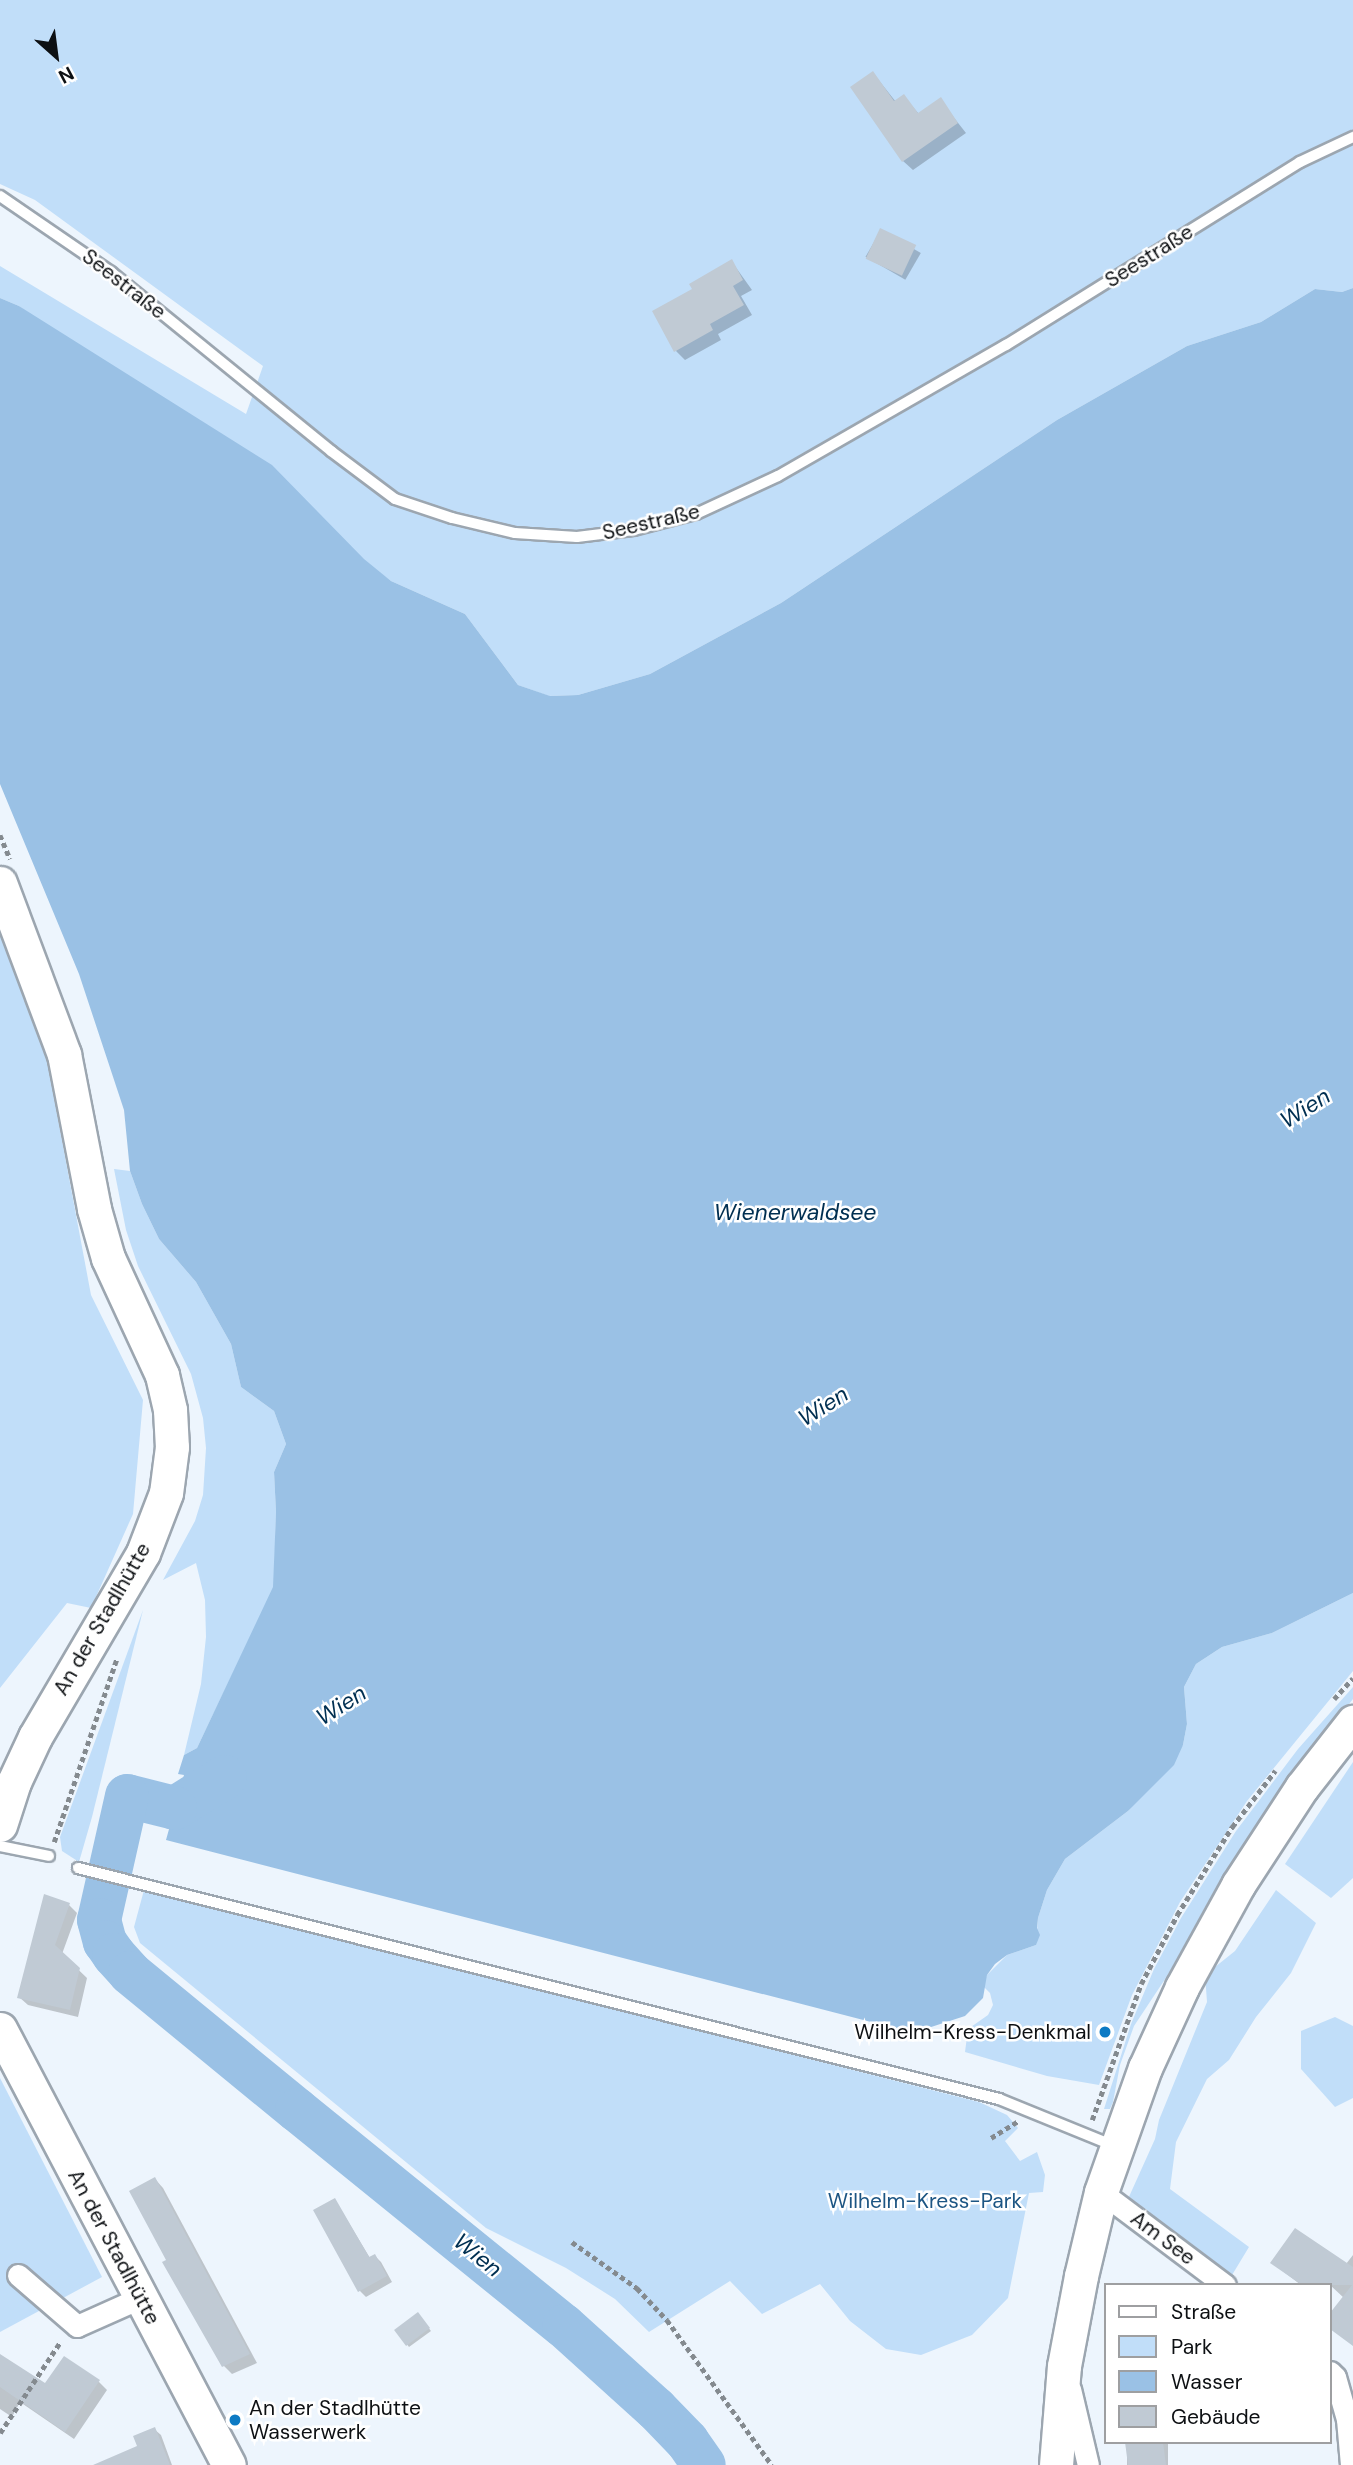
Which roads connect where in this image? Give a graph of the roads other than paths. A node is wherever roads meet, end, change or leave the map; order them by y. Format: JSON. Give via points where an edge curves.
{"nodes":[{"id":1,"x":1353,"y":137,"type":"edge"},
{"id":2,"x":0,"y":196,"type":"edge"},
{"id":3,"x":5,"y":872,"type":"edge"},
{"id":4,"x":1353,"y":1723,"type":"edge"},
{"id":5,"x":0,"y":1825,"type":"edge"},
{"id":6,"x":0,"y":1846,"type":"edge"},
{"id":7,"x":49,"y":1856,"type":"road end"},
{"id":8,"x":78,"y":1868,"type":"dead end"},
{"id":9,"x":0,"y":2029,"type":"edge"},
{"id":10,"x":1116,"y":2147,"type":"junction"},
{"id":11,"x":1101,"y":2192,"type":"junction"},
{"id":12,"x":18,"y":2275,"type":"dead end"},
{"id":13,"x":1222,"y":2283,"type":"edge"},
{"id":14,"x":140,"y":2298,"type":"junction"},
{"id":15,"x":1064,"y":2366,"type":"junction"},
{"id":16,"x":1332,"y":2374,"type":"edge"},
{"id":17,"x":229,"y":2465,"type":"edge"},
{"id":18,"x":1056,"y":2465,"type":"edge"},
{"id":19,"x":1088,"y":2465,"type":"edge"},
{"id":20,"x":1352,"y":2465,"type":"edge"}],
"edges":[{"from":1,"to":2,"type":"lane","name":"Seestraße","via":[[1300,162],[1006,345],[778,476],[696,514],[634,530],[577,537],[515,533],[395,499],[111,272]]},
{"from":3,"to":5,"type":"main road","name":"An der Stadlhütte","via":[[64,1054],[108,1258],[162,1375],[172,1447],[166,1493],[143,1553],[35,1737]]},
{"from":4,"to":10,"type":"main road","via":[[1303,1787],[1238,1885],[1182,1987]]},
{"from":6,"to":7,"type":"lane"},
{"from":8,"to":10,"type":"lane","via":[[999,2099]]},
{"from":9,"to":14,"type":"main road","name":"An der Stadlhütte"},
{"from":10,"to":11,"type":"main road"},
{"from":11,"to":13,"type":"street","name":"Am See"},
{"from":11,"to":15,"type":"main road"},
{"from":12,"to":14,"type":"street","via":[[77,2326]]},
{"from":14,"to":17,"type":"main road","name":"An der Stadlhütte"},
{"from":15,"to":18,"type":"main road"},
{"from":15,"to":19,"type":"street"},
{"from":16,"to":20,"type":"street","via":[[1347,2419]]}]}
